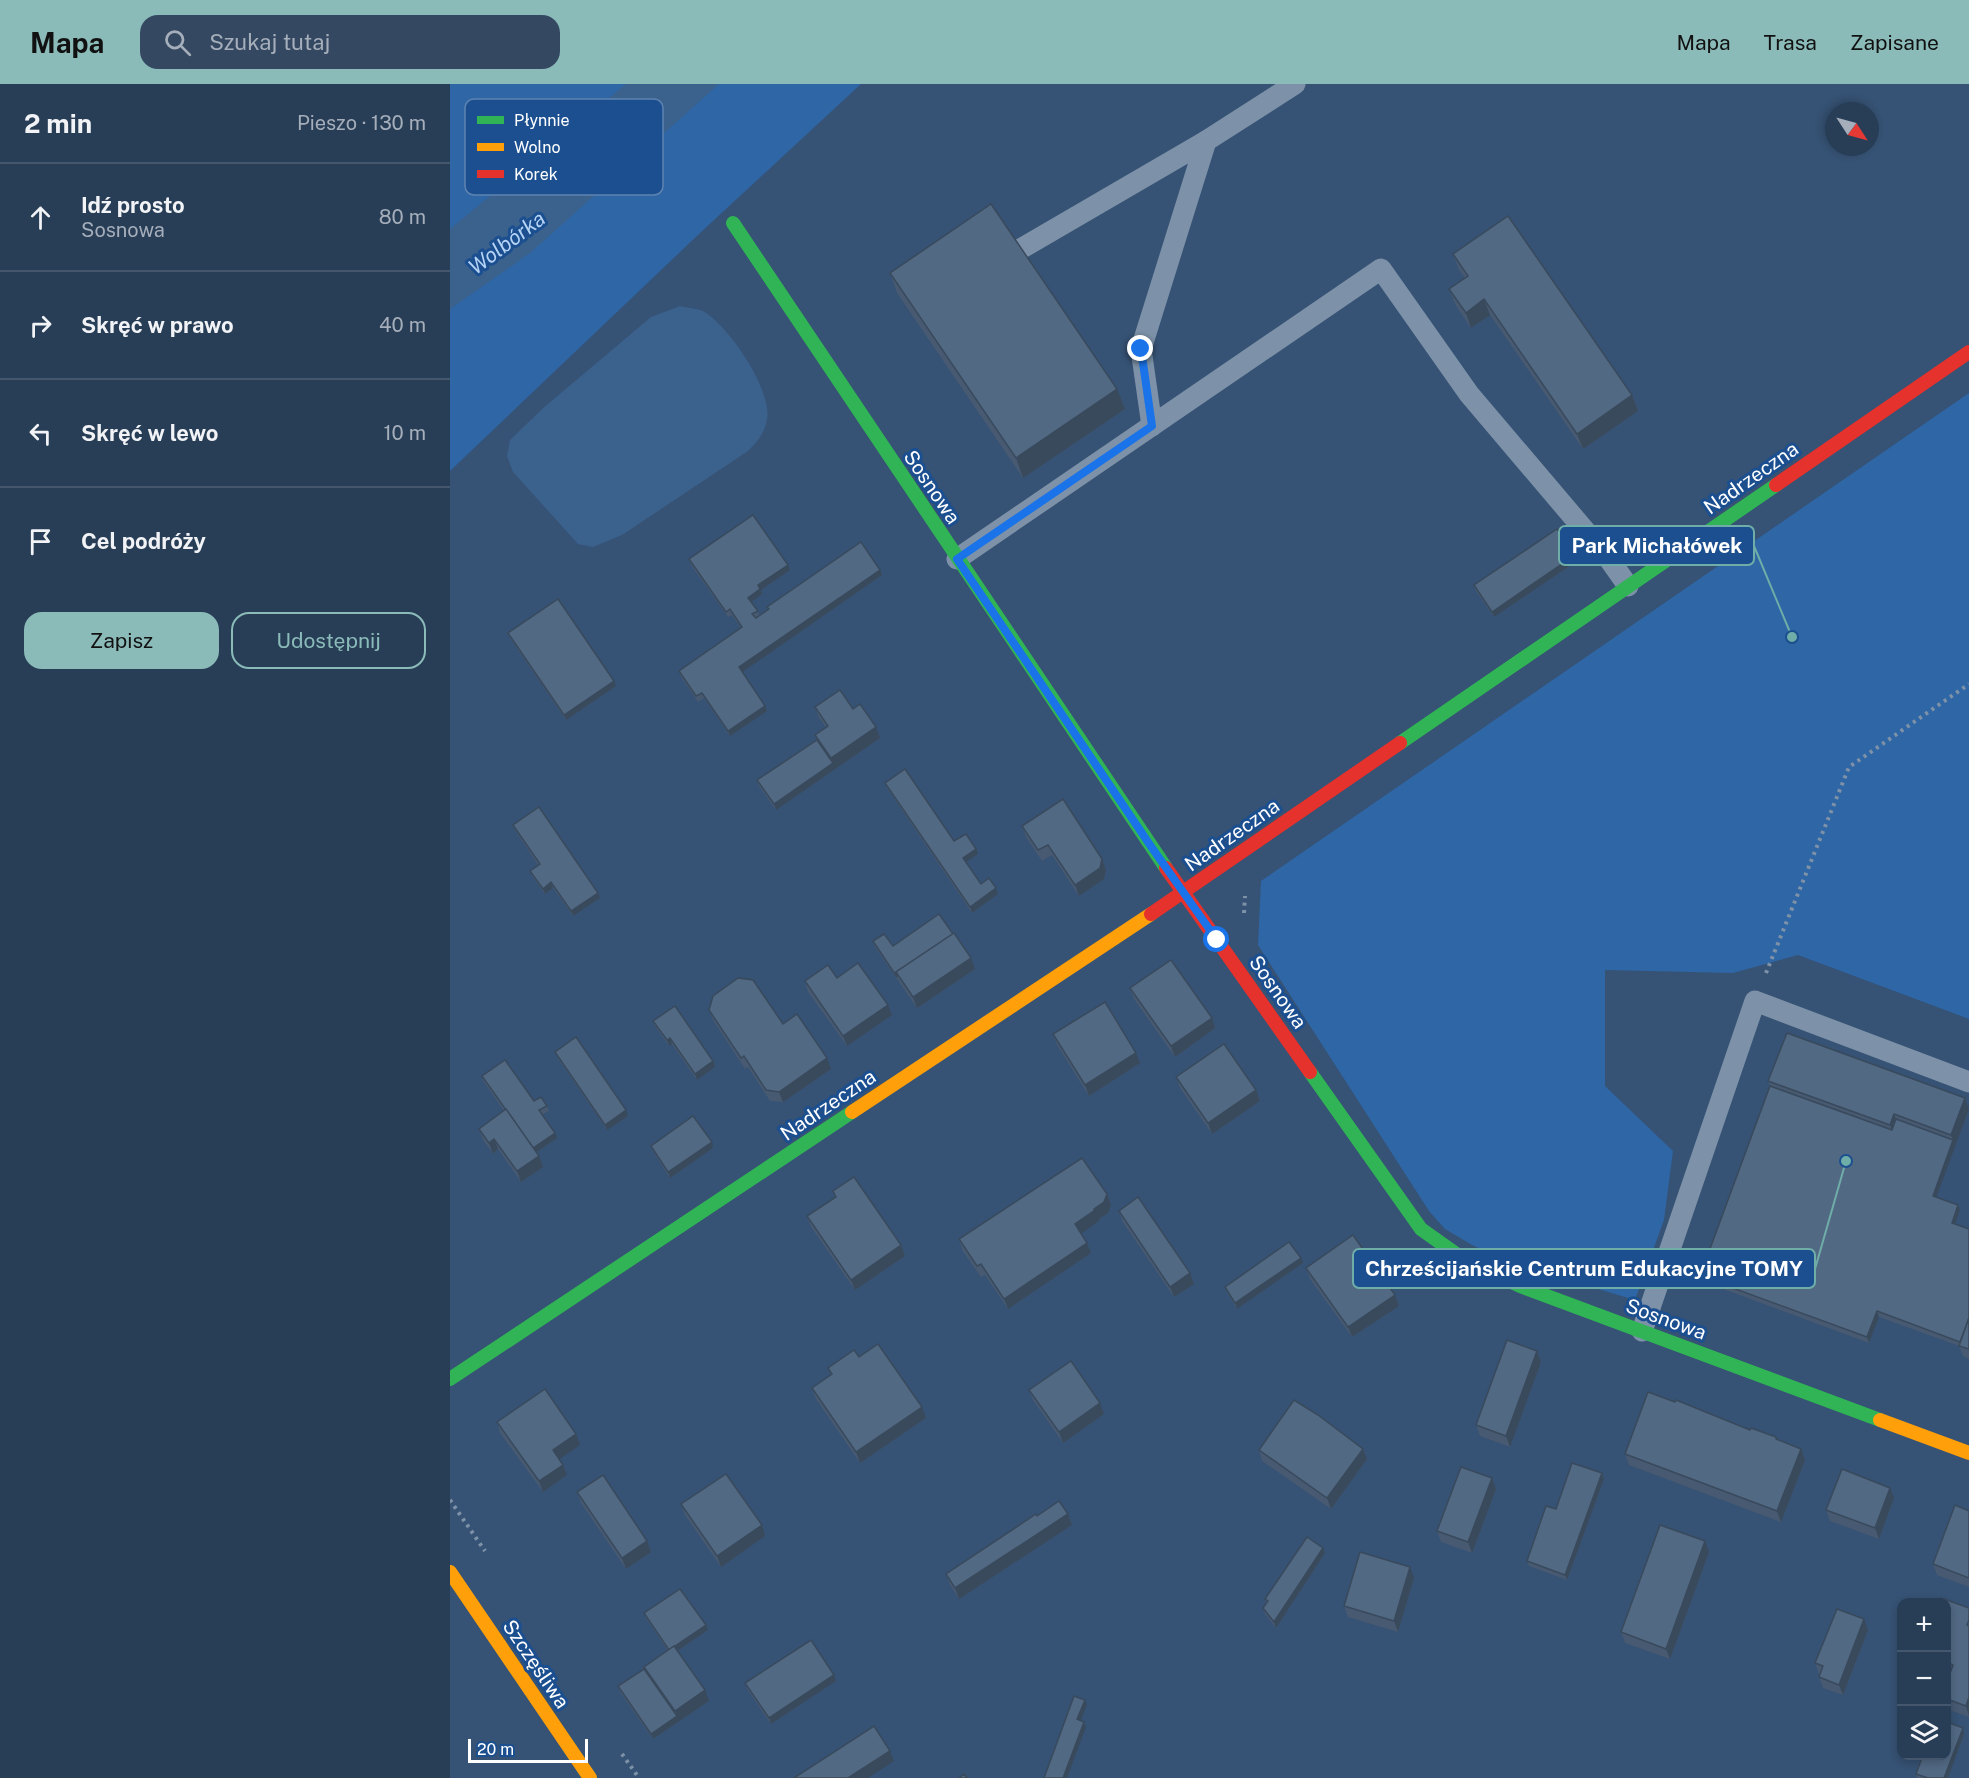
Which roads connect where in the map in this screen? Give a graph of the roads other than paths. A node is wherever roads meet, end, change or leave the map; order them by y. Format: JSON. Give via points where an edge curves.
{"nodes":[{"id":1,"x":1295,"y":84,"type":"edge"},
{"id":2,"x":1206,"y":141,"type":"junction"},
{"id":3,"x":733,"y":223,"type":"dead end"},
{"id":4,"x":1017,"y":251,"type":"edge"},
{"id":5,"x":1969,"y":352,"type":"edge"},
{"id":6,"x":1152,"y":426,"type":"junction"},
{"id":7,"x":957,"y":559,"type":"junction"},
{"id":8,"x":1628,"y":586,"type":"junction"},
{"id":9,"x":1184,"y":892,"type":"junction"},
{"id":10,"x":1969,"y":1082,"type":"edge"},
{"id":11,"x":1642,"y":1331,"type":"junction"},
{"id":12,"x":450,"y":1380,"type":"edge"},
{"id":13,"x":1969,"y":1453,"type":"edge"},
{"id":14,"x":450,"y":1572,"type":"edge"},
{"id":15,"x":590,"y":1778,"type":"edge"}],
"edges":[{"from":1,"to":2,"type":"lane"},
{"from":2,"to":4,"type":"lane"},
{"from":2,"to":6,"type":"lane","via":[[1141,349]]},
{"from":3,"to":7,"type":"street","name":"Sosnowa"},
{"from":5,"to":8,"type":"street","name":"Nadrzeczna"},
{"from":6,"to":7,"type":"lane"},
{"from":6,"to":8,"type":"lane","via":[[1381,269],[1469,394]]},
{"from":7,"to":9,"type":"street","name":"Sosnowa"},
{"from":8,"to":9,"type":"street","name":"Nadrzeczna"},
{"from":9,"to":11,"type":"street","name":"Sosnowa","via":[[1421,1229],[1466,1261]]},
{"from":9,"to":12,"type":"street","name":"Nadrzeczna"},
{"from":10,"to":11,"type":"lane","via":[[1755,1001]]},
{"from":11,"to":13,"type":"street","name":"Sosnowa"},
{"from":14,"to":15,"type":"street","name":"Szczęśliwa"}]}
